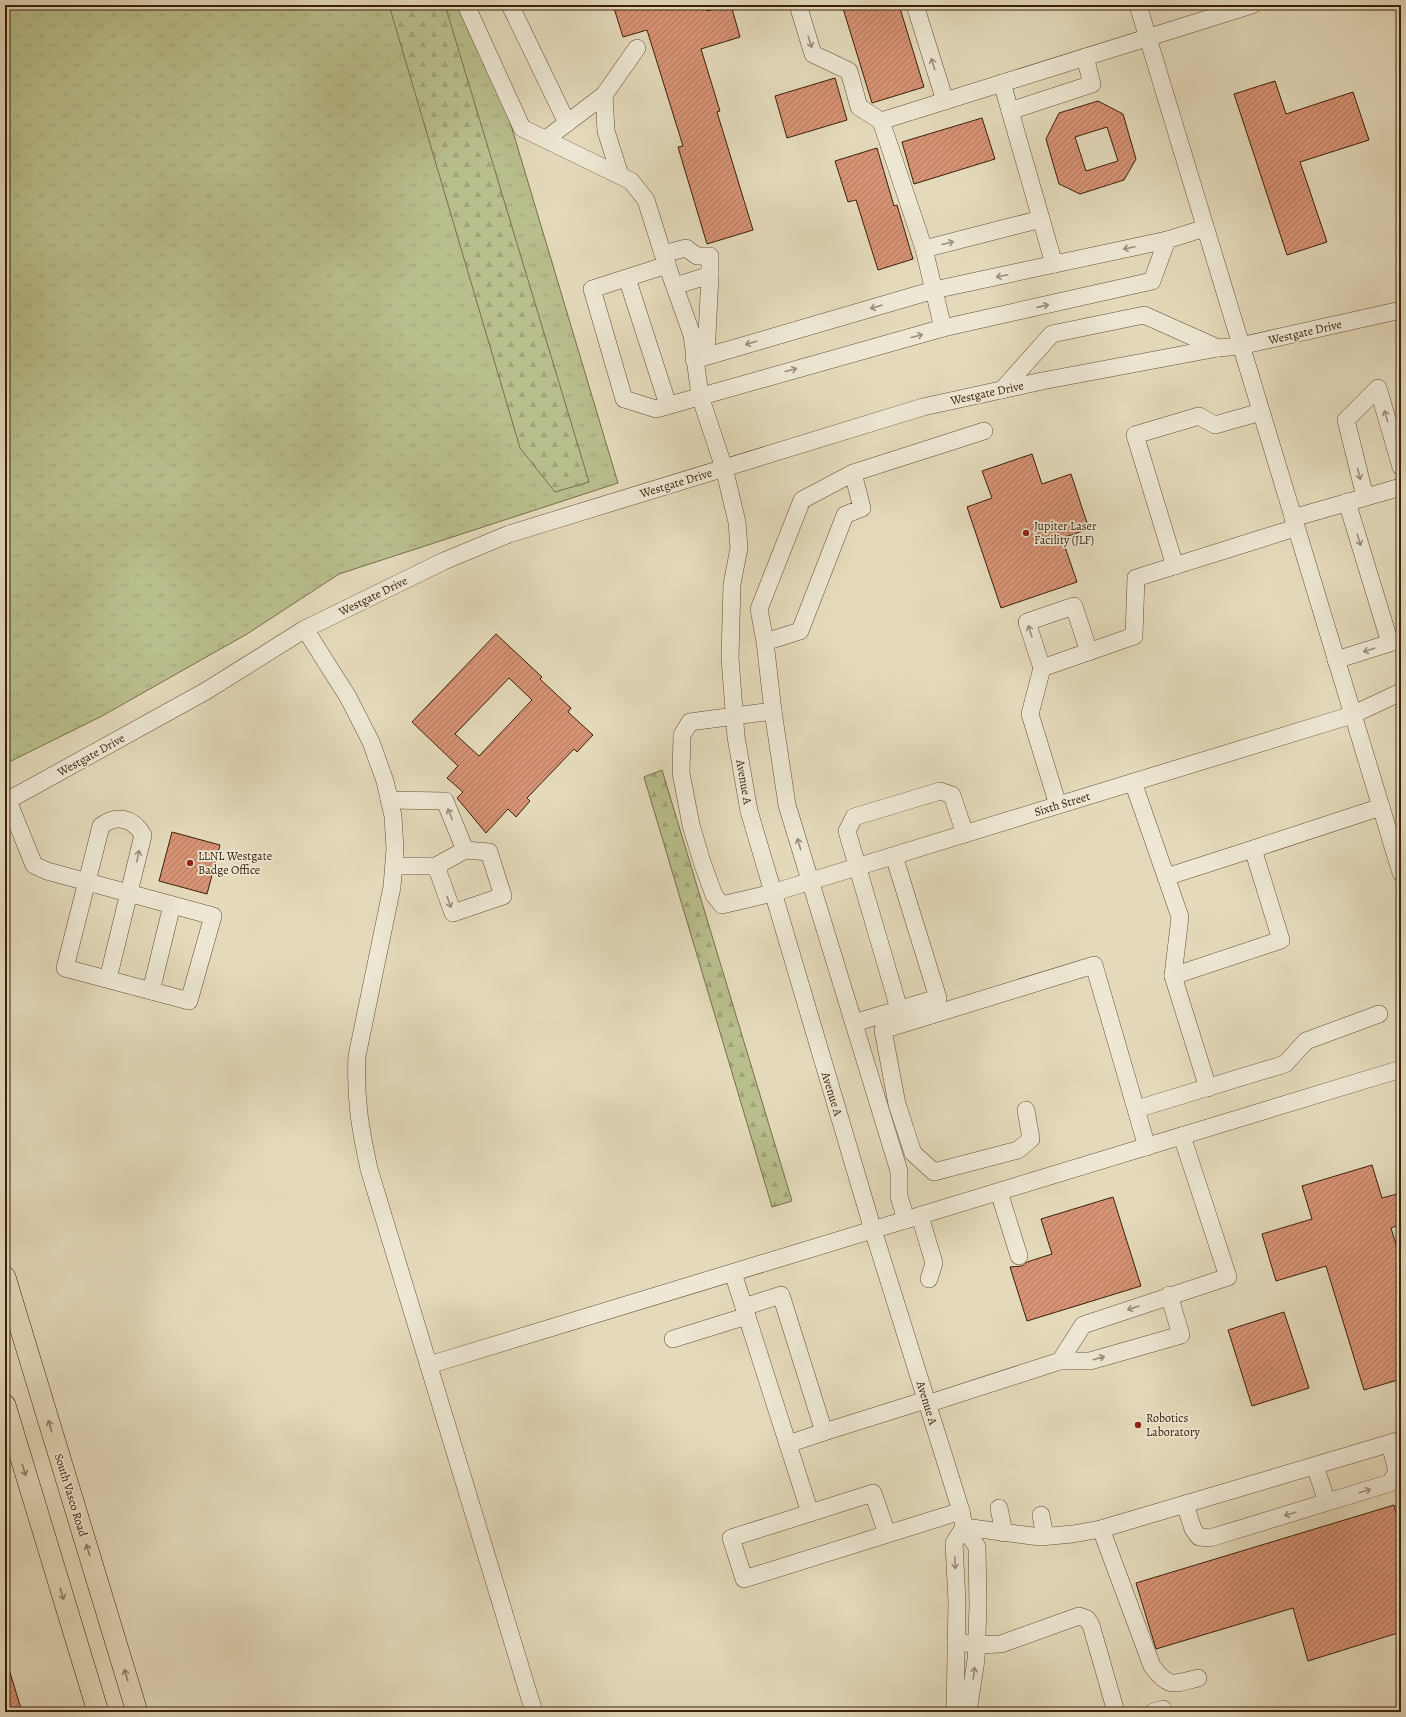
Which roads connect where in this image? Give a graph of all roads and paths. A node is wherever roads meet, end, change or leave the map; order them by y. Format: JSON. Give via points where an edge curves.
{"nodes":[{"id":1,"x":466,"y":5,"type":"edge"},
{"id":2,"x":510,"y":5,"type":"edge"},
{"id":3,"x":798,"y":5,"type":"edge"},
{"id":4,"x":915,"y":5,"type":"edge"},
{"id":5,"x":1138,"y":5,"type":"edge"},
{"id":6,"x":1252,"y":5,"type":"edge"},
{"id":7,"x":1148,"y":38,"type":"junction"},
{"id":8,"x":636,"y":48,"type":"dead end"},
{"id":9,"x":1085,"y":57,"type":"junction"},
{"id":10,"x":1002,"y":83,"type":"junction"},
{"id":11,"x":604,"y":94,"type":"junction"},
{"id":12,"x":944,"y":101,"type":"junction"},
{"id":13,"x":1010,"y":111,"type":"junction"},
{"id":14,"x":881,"y":121,"type":"junction"},
{"id":15,"x":567,"y":123,"type":"junction"},
{"id":16,"x":546,"y":139,"type":"junction"},
{"id":17,"x":620,"y":175,"type":"junction"},
{"id":18,"x":1039,"y":212,"type":"junction"},
{"id":19,"x":1205,"y":228,"type":"junction"},
{"id":20,"x":1167,"y":240,"type":"junction"},
{"id":21,"x":924,"y":249,"type":"junction"},
{"id":22,"x":665,"y":259,"type":"junction"},
{"id":23,"x":1054,"y":264,"type":"junction"},
{"id":24,"x":710,"y":275,"type":"junction"},
{"id":25,"x":628,"y":278,"type":"junction"},
{"id":26,"x":675,"y":286,"type":"junction"},
{"id":27,"x":934,"y":290,"type":"junction"},
{"id":28,"x":1401,"y":310,"type":"edge"},
{"id":29,"x":943,"y":328,"type":"junction"},
{"id":30,"x":1240,"y":346,"type":"junction"},
{"id":31,"x":1218,"y":348,"type":"junction"},
{"id":32,"x":700,"y":358,"type":"junction"},
{"id":33,"x":1002,"y":390,"type":"junction"},
{"id":34,"x":700,"y":396,"type":"junction"},
{"id":35,"x":668,"y":405,"type":"junction"},
{"id":36,"x":1261,"y":412,"type":"junction"},
{"id":37,"x":984,"y":431,"type":"dead end"},
{"id":38,"x":1401,"y":467,"type":"edge"},
{"id":39,"x":724,"y":468,"type":"junction"},
{"id":40,"x":852,"y":472,"type":"junction"},
{"id":41,"x":1401,"y":487,"type":"edge"},
{"id":42,"x":1365,"y":497,"type":"junction"},
{"id":43,"x":1347,"y":502,"type":"junction"},
{"id":44,"x":1294,"y":523,"type":"junction"},
{"id":45,"x":1175,"y":566,"type":"junction"},
{"id":46,"x":305,"y":629,"type":"junction"},
{"id":47,"x":765,"y":642,"type":"junction"},
{"id":48,"x":1089,"y":652,"type":"junction"},
{"id":49,"x":1336,"y":660,"type":"junction"},
{"id":50,"x":1042,"y":668,"type":"junction"},
{"id":51,"x":1401,"y":692,"type":"edge"},
{"id":52,"x":773,"y":711,"type":"junction"},
{"id":53,"x":1352,"y":715,"type":"junction"},
{"id":54,"x":734,"y":717,"type":"junction"},
{"id":55,"x":1133,"y":782,"type":"junction"},
{"id":56,"x":389,"y":800,"type":"junction"},
{"id":57,"x":6,"y":802,"type":"edge"},
{"id":58,"x":1058,"y":805,"type":"junction"},
{"id":59,"x":1381,"y":807,"type":"junction"},
{"id":60,"x":965,"y":834,"type":"junction"},
{"id":61,"x":1253,"y":849,"type":"junction"},
{"id":62,"x":465,"y":850,"type":"junction"},
{"id":63,"x":894,"y":856,"type":"junction"},
{"id":64,"x":394,"y":866,"type":"junction"},
{"id":65,"x":436,"y":866,"type":"junction"},
{"id":66,"x":857,"y":867,"type":"junction"},
{"id":67,"x":1401,"y":873,"type":"edge"},
{"id":68,"x":1166,"y":877,"type":"junction"},
{"id":69,"x":810,"y":881,"type":"junction"},
{"id":70,"x":87,"y":882,"type":"junction"},
{"id":71,"x":130,"y":894,"type":"junction"},
{"id":72,"x":772,"y":894,"type":"junction"},
{"id":73,"x":172,"y":905,"type":"junction"},
{"id":74,"x":1173,"y":976,"type":"junction"},
{"id":75,"x":108,"y":979,"type":"junction"},
{"id":76,"x":151,"y":991,"type":"junction"},
{"id":77,"x":899,"y":1009,"type":"junction"},
{"id":78,"x":1379,"y":1014,"type":"dead end"},
{"id":79,"x":854,"y":1023,"type":"junction"},
{"id":80,"x":1401,"y":1069,"type":"edge"},
{"id":81,"x":1208,"y":1088,"type":"junction"},
{"id":82,"x":1137,"y":1109,"type":"junction"},
{"id":83,"x":1026,"y":1110,"type":"dead end"},
{"id":84,"x":1182,"y":1136,"type":"junction"},
{"id":85,"x":1147,"y":1146,"type":"junction"},
{"id":86,"x":999,"y":1192,"type":"junction"},
{"id":87,"x":913,"y":1218,"type":"junction"},
{"id":88,"x":873,"y":1230,"type":"junction"},
{"id":89,"x":1019,"y":1256,"type":"dead end"},
{"id":90,"x":733,"y":1273,"type":"junction"},
{"id":91,"x":5,"y":1277,"type":"edge"},
{"id":92,"x":929,"y":1279,"type":"dead end"},
{"id":93,"x":1169,"y":1296,"type":"junction"},
{"id":94,"x":745,"y":1311,"type":"junction"},
{"id":95,"x":673,"y":1339,"type":"dead end"},
{"id":96,"x":1060,"y":1361,"type":"junction"},
{"id":97,"x":429,"y":1365,"type":"junction"},
{"id":98,"x":927,"y":1402,"type":"junction"},
{"id":99,"x":5,"y":1405,"type":"edge"},
{"id":100,"x":824,"y":1432,"type":"junction"},
{"id":101,"x":1396,"y":1442,"type":"edge"},
{"id":102,"x":788,"y":1444,"type":"junction"},
{"id":103,"x":1315,"y":1466,"type":"junction"},
{"id":104,"x":1328,"y":1502,"type":"junction"},
{"id":105,"x":1185,"y":1504,"type":"junction"},
{"id":106,"x":999,"y":1508,"type":"dead end"},
{"id":107,"x":810,"y":1514,"type":"junction"},
{"id":108,"x":1041,"y":1516,"type":"dead end"},
{"id":109,"x":962,"y":1519,"type":"junction"},
{"id":110,"x":1101,"y":1529,"type":"junction"},
{"id":111,"x":1004,"y":1533,"type":"junction"},
{"id":112,"x":886,"y":1534,"type":"junction"},
{"id":113,"x":1045,"y":1537,"type":"junction"},
{"id":114,"x":956,"y":1641,"type":"junction"},
{"id":115,"x":976,"y":1645,"type":"junction"},
{"id":116,"x":1198,"y":1678,"type":"dead end"},
{"id":117,"x":98,"y":1712,"type":"edge"},
{"id":118,"x":137,"y":1712,"type":"edge"},
{"id":119,"x":534,"y":1712,"type":"edge"},
{"id":120,"x":955,"y":1712,"type":"edge"},
{"id":121,"x":968,"y":1712,"type":"edge"},
{"id":122,"x":1116,"y":1712,"type":"edge"},
{"id":123,"x":1153,"y":1712,"type":"edge"},
{"id":124,"x":1164,"y":1712,"type":"edge"}],
"edges":[{"from":1,"to":16,"type":"street","via":[[522,128]]},
{"from":2,"to":15,"type":"street"},
{"from":3,"to":14,"type":"street","one_way":true,"via":[[813,54],[849,71],[859,107]]},
{"from":12,"to":4,"type":"street","one_way":true},
{"from":5,"to":7,"type":"street"},
{"from":6,"to":7,"type":"street"},
{"from":7,"to":9,"type":"street"},
{"from":7,"to":19,"type":"street"},
{"from":8,"to":11,"type":"street"},
{"from":9,"to":10,"type":"street"},
{"from":9,"to":13,"type":"street","via":[[1092,84]]},
{"from":10,"to":12,"type":"street"},
{"from":10,"to":13,"type":"street"},
{"from":11,"to":15,"type":"street"},
{"from":11,"to":17,"type":"street","via":[[606,131]]},
{"from":12,"to":14,"type":"street"},
{"from":13,"to":18,"type":"street"},
{"from":14,"to":21,"type":"street"},
{"from":15,"to":16,"type":"street"},
{"from":16,"to":17,"type":"street"},
{"from":17,"to":22,"type":"street","via":[[631,181],[646,200]]},
{"from":21,"to":18,"type":"street","one_way":true},
{"from":18,"to":23,"type":"street"},
{"from":19,"to":20,"type":"street"},
{"from":19,"to":30,"type":"street"},
{"from":20,"to":23,"type":"street","one_way":true},
{"from":29,"to":20,"type":"street","one_way":true,"via":[[1152,281]]},
{"from":21,"to":27,"type":"street"},
{"from":22,"to":24,"type":"street","via":[[686,248],[697,256],[710,256]]},
{"from":22,"to":25,"type":"street"},
{"from":22,"to":26,"type":"street"},
{"from":23,"to":27,"type":"street","one_way":true},
{"from":24,"to":26,"type":"street"},
{"from":24,"to":32,"type":"street"},
{"from":25,"to":35,"type":"street"},
{"from":25,"to":35,"type":"street","via":[[592,288],[624,399],[656,409]]},
{"from":26,"to":32,"type":"street"},
{"from":27,"to":29,"type":"street"},
{"from":27,"to":32,"type":"street","one_way":true},
{"from":28,"to":30,"type":"street","name":"Westgate Drive"},
{"from":34,"to":29,"type":"street","one_way":true},
{"from":30,"to":31,"type":"street","name":"Westgate Drive"},
{"from":30,"to":36,"type":"street"},
{"from":31,"to":33,"type":"street","name":"Westgate Drive"},
{"from":31,"to":33,"type":"street","via":[[1144,315],[1052,334]]},
{"from":32,"to":34,"type":"street","name":"Avenue A"},
{"from":33,"to":39,"type":"street","name":"Westgate Drive","via":[[924,407]]},
{"from":34,"to":35,"type":"street"},
{"from":34,"to":39,"type":"street","name":"Avenue A"},
{"from":36,"to":44,"type":"street"},
{"from":36,"to":45,"type":"street","via":[[1215,425],[1199,416],[1135,435]]},
{"from":37,"to":40,"type":"street"},
{"from":38,"to":42,"type":"street","one_way":true,"via":[[1378,388],[1346,420]]},
{"from":39,"to":46,"type":"street","name":"Westgate Drive","via":[[509,534],[444,561]]},
{"from":39,"to":54,"type":"street","name":"Avenue A","via":[[737,522],[738,548],[732,584],[730,658]]},
{"from":40,"to":47,"type":"street","via":[[802,500],[759,609]]},
{"from":40,"to":47,"type":"street","via":[[862,508],[845,515],[800,631]]},
{"from":41,"to":42,"type":"street"},
{"from":42,"to":43,"type":"street"},
{"from":43,"to":44,"type":"street"},
{"from":43,"to":49,"type":"street","one_way":true,"via":[[1390,643]]},
{"from":44,"to":45,"type":"street"},
{"from":44,"to":49,"type":"street"},
{"from":45,"to":48,"type":"street","via":[[1136,578],[1134,636]]},
{"from":46,"to":56,"type":"street","via":[[348,697],[371,742]]},
{"from":46,"to":57,"type":"street","name":"Westgate Drive","via":[[206,691]]},
{"from":47,"to":52,"type":"street"},
{"from":48,"to":50,"type":"street"},
{"from":50,"to":48,"type":"street","one_way":true,"via":[[1027,622],[1074,606]]},
{"from":49,"to":53,"type":"street"},
{"from":50,"to":58,"type":"street","via":[[1030,714]]},
{"from":51,"to":53,"type":"street","name":"Sixth Street"},
{"from":52,"to":54,"type":"street"},
{"from":69,"to":52,"type":"street","one_way":true,"via":[[787,805]]},
{"from":53,"to":55,"type":"street","name":"Sixth Street"},
{"from":53,"to":59,"type":"street"},
{"from":54,"to":72,"type":"street","name":"Avenue A","via":[[748,811]]},
{"from":54,"to":72,"type":"street","name":"Sixth Street","via":[[690,722],[682,735],[681,773],[691,825],[714,895],[722,905]]},
{"from":55,"to":58,"type":"street","name":"Sixth Street"},
{"from":55,"to":68,"type":"street"},
{"from":62,"to":56,"type":"street","one_way":true,"via":[[445,801]]},
{"from":56,"to":64,"type":"street","via":[[395,849]]},
{"from":57,"to":70,"type":"street","via":[[34,865]]},
{"from":58,"to":60,"type":"street","name":"Sixth Street"},
{"from":59,"to":61,"type":"street"},
{"from":59,"to":67,"type":"street"},
{"from":60,"to":63,"type":"street","name":"Sixth Street"},
{"from":60,"to":66,"type":"street","via":[[952,795],[940,791],[854,817],[847,831]]},
{"from":61,"to":68,"type":"street"},
{"from":61,"to":74,"type":"street","via":[[1281,940]]},
{"from":62,"to":65,"type":"street"},
{"from":65,"to":62,"type":"street","one_way":true,"via":[[453,913],[503,896],[488,852]]},
{"from":63,"to":66,"type":"street","name":"Sixth Street"},
{"from":63,"to":77,"type":"street","via":[[938,998]]},
{"from":64,"to":65,"type":"street"},
{"from":64,"to":97,"type":"street","via":[[392,888],[357,1056],[357,1112],[369,1169]]},
{"from":66,"to":69,"type":"street","name":"Sixth Street"},
{"from":66,"to":77,"type":"street"},
{"from":68,"to":74,"type":"street","via":[[1180,917]]},
{"from":69,"to":72,"type":"street","name":"Sixth Street"},
{"from":69,"to":79,"type":"street"},
{"from":70,"to":71,"type":"street"},
{"from":71,"to":70,"type":"street","one_way":true,"via":[[143,835],[133,822],[125,819],[116,818],[101,826]]},
{"from":70,"to":75,"type":"street","via":[[65,968]]},
{"from":71,"to":73,"type":"street"},
{"from":71,"to":75,"type":"street"},
{"from":72,"to":88,"type":"street","name":"Avenue A"},
{"from":73,"to":76,"type":"street"},
{"from":73,"to":76,"type":"street","via":[[213,916],[189,1001]]},
{"from":74,"to":81,"type":"street"},
{"from":75,"to":76,"type":"street"},
{"from":77,"to":79,"type":"street"},
{"from":78,"to":81,"type":"street","via":[[1306,1041],[1285,1064]]},
{"from":79,"to":87,"type":"street","via":[[899,1171],[899,1196]]},
{"from":80,"to":84,"type":"street"},
{"from":81,"to":82,"type":"street"},
{"from":82,"to":83,"type":"street","via":[[1094,965],[883,1030],[897,1104],[913,1153],[934,1172],[1018,1150],[1031,1139]]},
{"from":82,"to":85,"type":"street"},
{"from":84,"to":85,"type":"street"},
{"from":84,"to":93,"type":"street","via":[[1228,1277]]},
{"from":85,"to":86,"type":"street"},
{"from":86,"to":87,"type":"street"},
{"from":86,"to":89,"type":"street"},
{"from":87,"to":88,"type":"street"},
{"from":87,"to":92,"type":"street","via":[[934,1263]]},
{"from":88,"to":90,"type":"street"},
{"from":88,"to":98,"type":"street","name":"Avenue A"},
{"from":90,"to":94,"type":"street"},
{"from":90,"to":97,"type":"street"},
{"from":118,"to":91,"type":"main road","name":"South Vasco Road","one_way":true},
{"from":93,"to":96,"type":"street","one_way":true,"via":[[1083,1325]]},
{"from":96,"to":93,"type":"street","one_way":true,"via":[[1090,1361],[1181,1335]]},
{"from":94,"to":95,"type":"street"},
{"from":94,"to":100,"type":"street","via":[[781,1295]]},
{"from":94,"to":102,"type":"street"},
{"from":96,"to":98,"type":"street"},
{"from":97,"to":119,"type":"street"},
{"from":98,"to":100,"type":"street"},
{"from":98,"to":109,"type":"street","name":"Avenue A"},
{"from":99,"to":117,"type":"main road","one_way":true},
{"from":100,"to":102,"type":"street"},
{"from":101,"to":103,"type":"street"},
{"from":104,"to":101,"type":"street","one_way":true,"via":[[1390,1483],[1398,1472]]},
{"from":102,"to":107,"type":"street"},
{"from":103,"to":104,"type":"street"},
{"from":103,"to":105,"type":"street"},
{"from":104,"to":105,"type":"street","one_way":true,"via":[[1210,1538],[1199,1537],[1193,1529]]},
{"from":105,"to":110,"type":"street"},
{"from":106,"to":111,"type":"street"},
{"from":107,"to":112,"type":"street","via":[[874,1493]]},
{"from":107,"to":112,"type":"street","via":[[731,1538],[744,1580]]},
{"from":108,"to":113,"type":"street"},
{"from":109,"to":111,"type":"street"},
{"from":109,"to":112,"type":"street"},
{"from":109,"to":114,"type":"street","one_way":true,"via":[[954,1543]]},
{"from":109,"to":115,"type":"street","name":"Avenue A","via":[[977,1547]]},
{"from":110,"to":113,"type":"street"},
{"from":110,"to":116,"type":"street","via":[[1152,1666],[1162,1679],[1172,1684]]},
{"from":111,"to":113,"type":"street"},
{"from":114,"to":115,"type":"street"},
{"from":114,"to":120,"type":"street"},
{"from":121,"to":115,"type":"street","name":"Avenue A","one_way":true},
{"from":115,"to":122,"type":"street","via":[[1001,1644],[1079,1616],[1087,1619]]},
{"from":123,"to":124,"type":"street","via":[[1163,1709]]}]}
